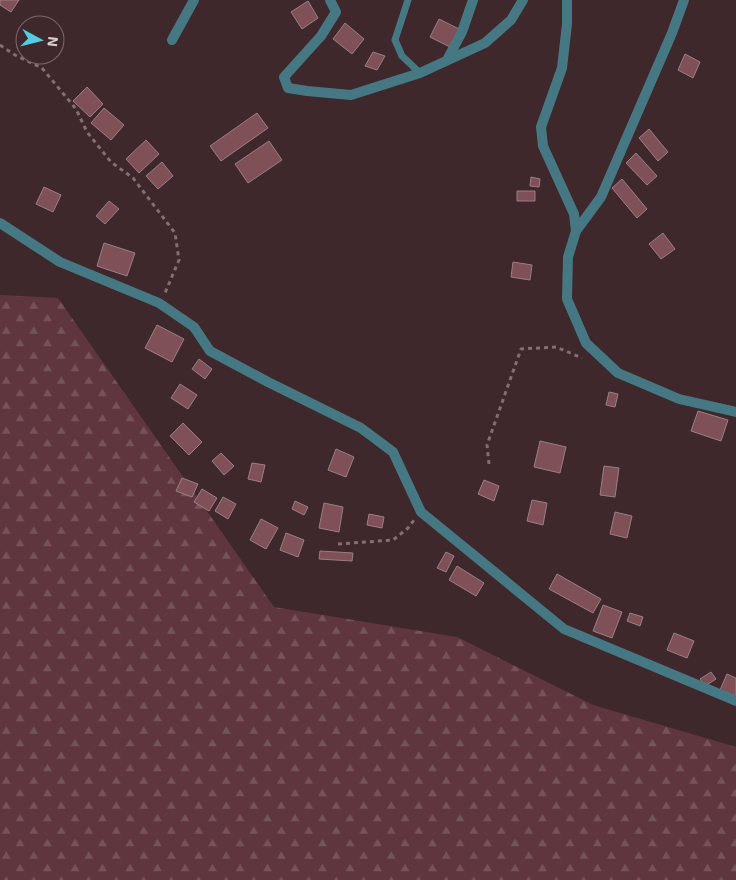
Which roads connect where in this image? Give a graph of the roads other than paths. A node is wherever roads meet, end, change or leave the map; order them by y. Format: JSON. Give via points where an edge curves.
{"nodes":[{"id":1,"x":194,"y":0,"type":"edge"},
{"id":2,"x":330,"y":0,"type":"edge"},
{"id":3,"x":408,"y":0,"type":"edge"},
{"id":4,"x":472,"y":0,"type":"edge"},
{"id":5,"x":523,"y":0,"type":"edge"},
{"id":6,"x":567,"y":0,"type":"edge"},
{"id":7,"x":684,"y":0,"type":"edge"},
{"id":8,"x":172,"y":40,"type":"dead end"},
{"id":9,"x":447,"y":60,"type":"junction"},
{"id":10,"x":420,"y":73,"type":"junction"},
{"id":11,"x":0,"y":223,"type":"edge"},
{"id":12,"x":576,"y":231,"type":"junction"},
{"id":13,"x":736,"y":412,"type":"edge"},
{"id":14,"x":736,"y":701,"type":"edge"}],
"edges":[{"from":1,"to":8,"type":"street"},
{"from":2,"to":10,"type":"street","via":[[336,12],[321,36],[284,78],[288,88],[351,94]]},
{"from":3,"to":10,"type":"lane","via":[[395,40],[402,56]]},
{"from":4,"to":9,"type":"street","via":[[462,32]]},
{"from":5,"to":9,"type":"street","via":[[511,20],[485,42]]},
{"from":6,"to":12,"type":"street","via":[[562,68],[540,127],[543,146],[574,214]]},
{"from":7,"to":12,"type":"street","via":[[601,196]]},
{"from":9,"to":10,"type":"street"},
{"from":11,"to":14,"type":"street","via":[[60,262],[159,302],[194,327],[210,351],[361,428],[393,452],[421,512],[564,629]]},
{"from":12,"to":13,"type":"street","via":[[568,257],[567,299],[586,343],[618,373],[679,398]]}]}
